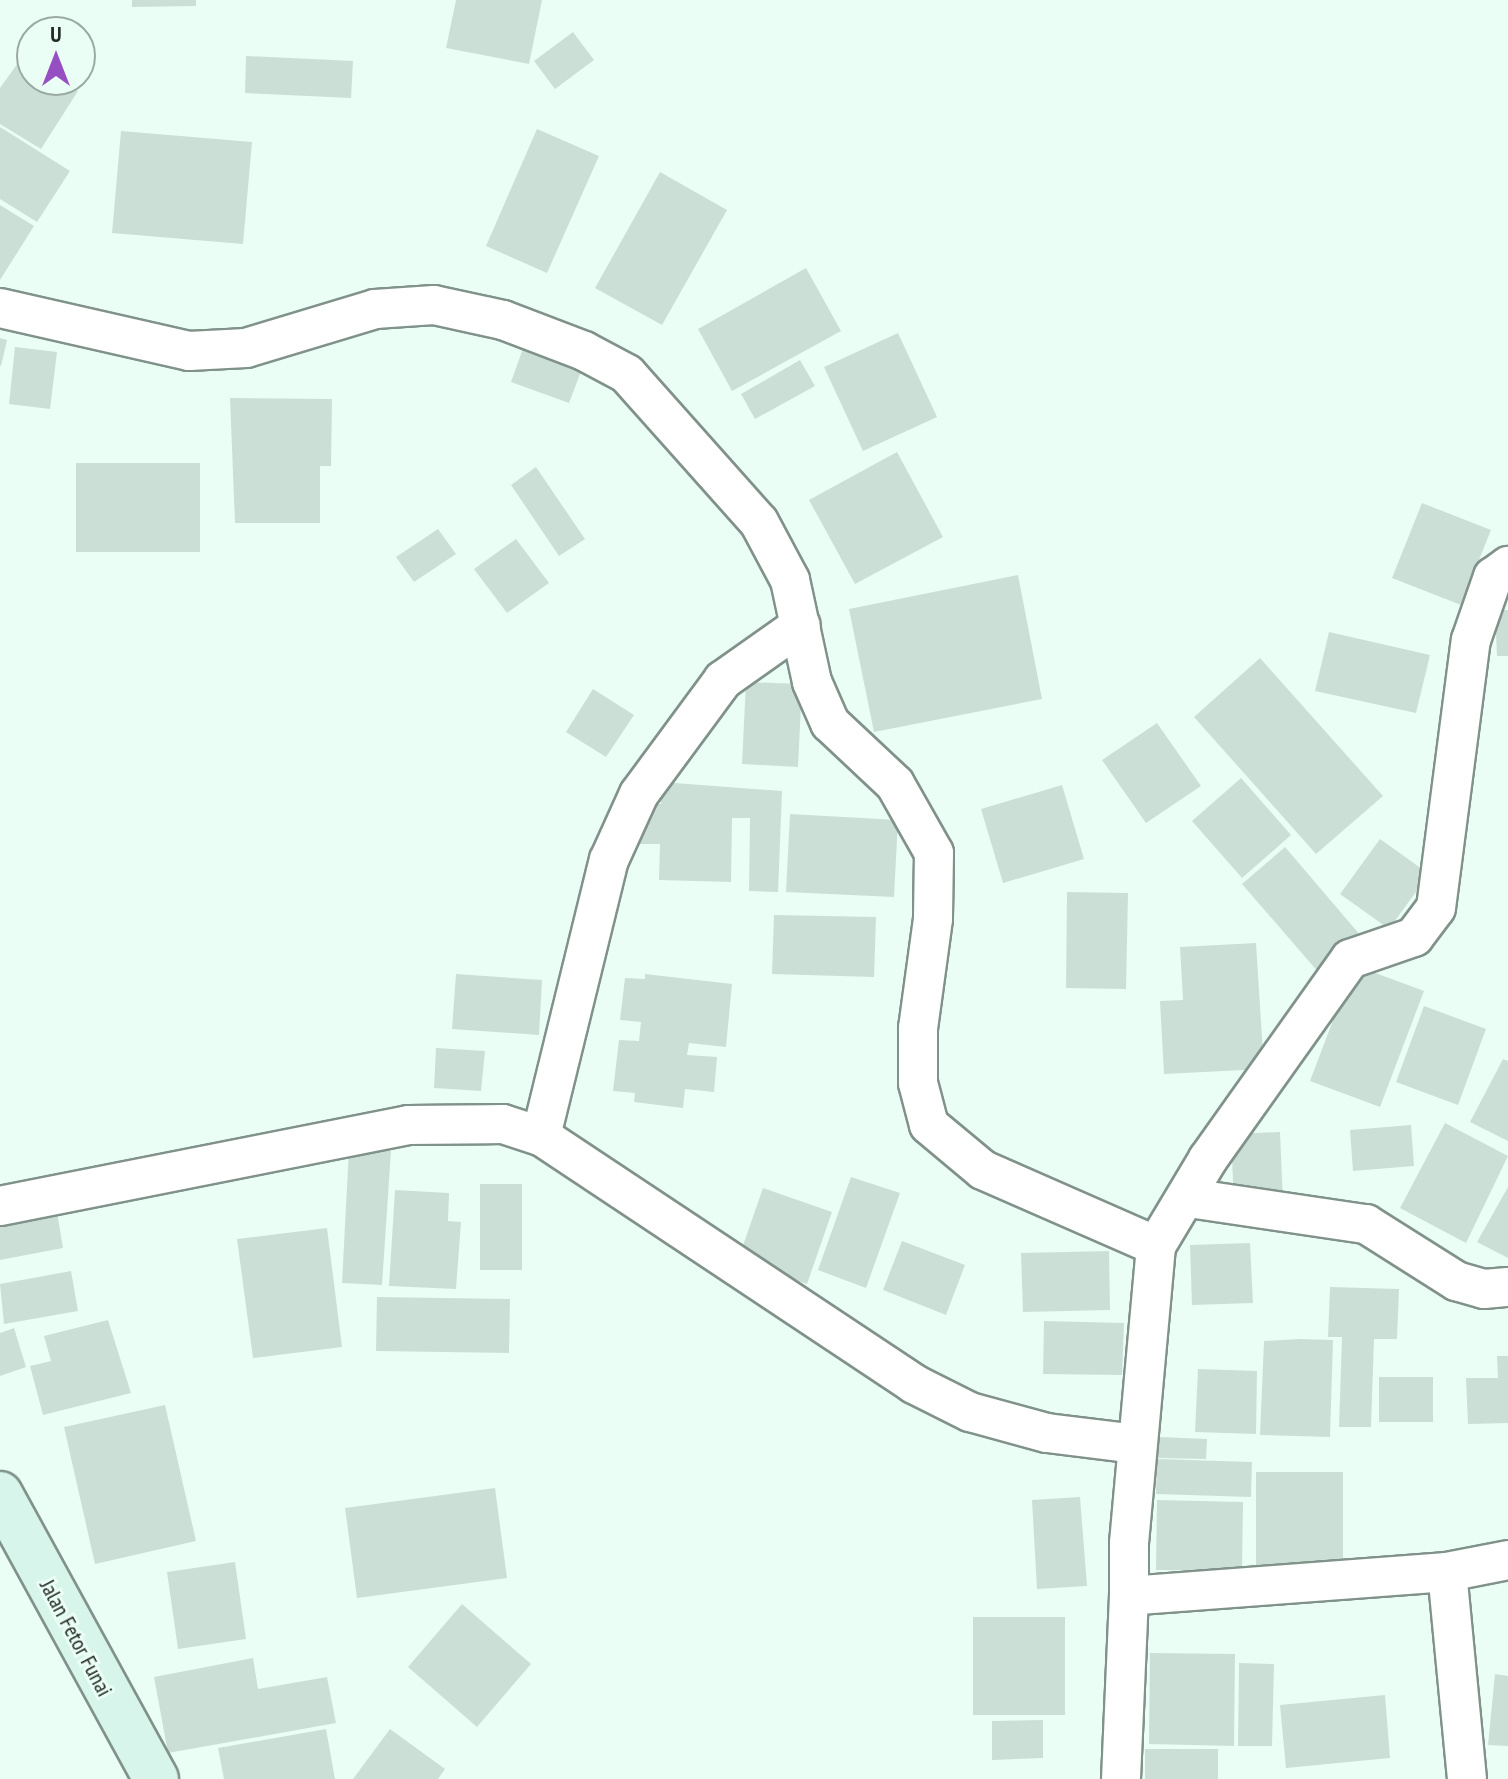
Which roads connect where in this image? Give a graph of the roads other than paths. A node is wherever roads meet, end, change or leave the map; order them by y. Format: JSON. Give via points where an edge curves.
{"nodes":[{"id":1,"x":0,"y":308,"type":"edge"},
{"id":2,"x":1508,"y":566,"type":"edge"},
{"id":3,"x":801,"y":625,"type":"junction"},
{"id":4,"x":541,"y":1136,"type":"junction"},
{"id":5,"x":1189,"y":1198,"type":"junction"},
{"id":6,"x":0,"y":1206,"type":"edge"},
{"id":7,"x":1156,"y":1246,"type":"junction"},
{"id":8,"x":1508,"y":1287,"type":"edge"},
{"id":9,"x":1137,"y":1444,"type":"junction"},
{"id":10,"x":0,"y":1494,"type":"edge"},
{"id":11,"x":1508,"y":1560,"type":"edge"},
{"id":12,"x":1447,"y":1572,"type":"junction"},
{"id":13,"x":1129,"y":1596,"type":"junction"},
{"id":14,"x":156,"y":1779,"type":"edge"},
{"id":15,"x":1121,"y":1779,"type":"edge"},
{"id":16,"x":1467,"y":1779,"type":"edge"}],
"edges":[{"from":1,"to":3,"type":"street","via":[[189,351],[246,348],[375,309],[434,305],[503,320],[584,351],[627,374],[759,522],[790,580]]},
{"from":2,"to":5,"type":"street","via":[[1493,577],[1471,640],[1436,908],[1414,937],[1350,959],[1208,1159]]},
{"from":3,"to":4,"type":"street","via":[[723,680],[639,794],[609,860]]},
{"from":3,"to":7,"type":"street","via":[[812,682],[830,723],[895,784],[934,853],[933,919],[918,1028],[918,1083],[929,1125],[983,1170]]},
{"from":4,"to":6,"type":"street","via":[[503,1124],[408,1125]]},
{"from":4,"to":9,"type":"street","via":[[914,1384],[970,1412],[1031,1429]]},
{"from":5,"to":7,"type":"street"},
{"from":5,"to":8,"type":"street","via":[[1366,1224],[1456,1281],[1484,1289]]},
{"from":7,"to":9,"type":"street"},
{"from":9,"to":13,"type":"street"},
{"from":10,"to":14,"type":"street","name":"Jalan Fetor Funai"},
{"from":11,"to":12,"type":"street"},
{"from":12,"to":13,"type":"street"},
{"from":12,"to":16,"type":"street"},
{"from":13,"to":15,"type":"street"}]}
